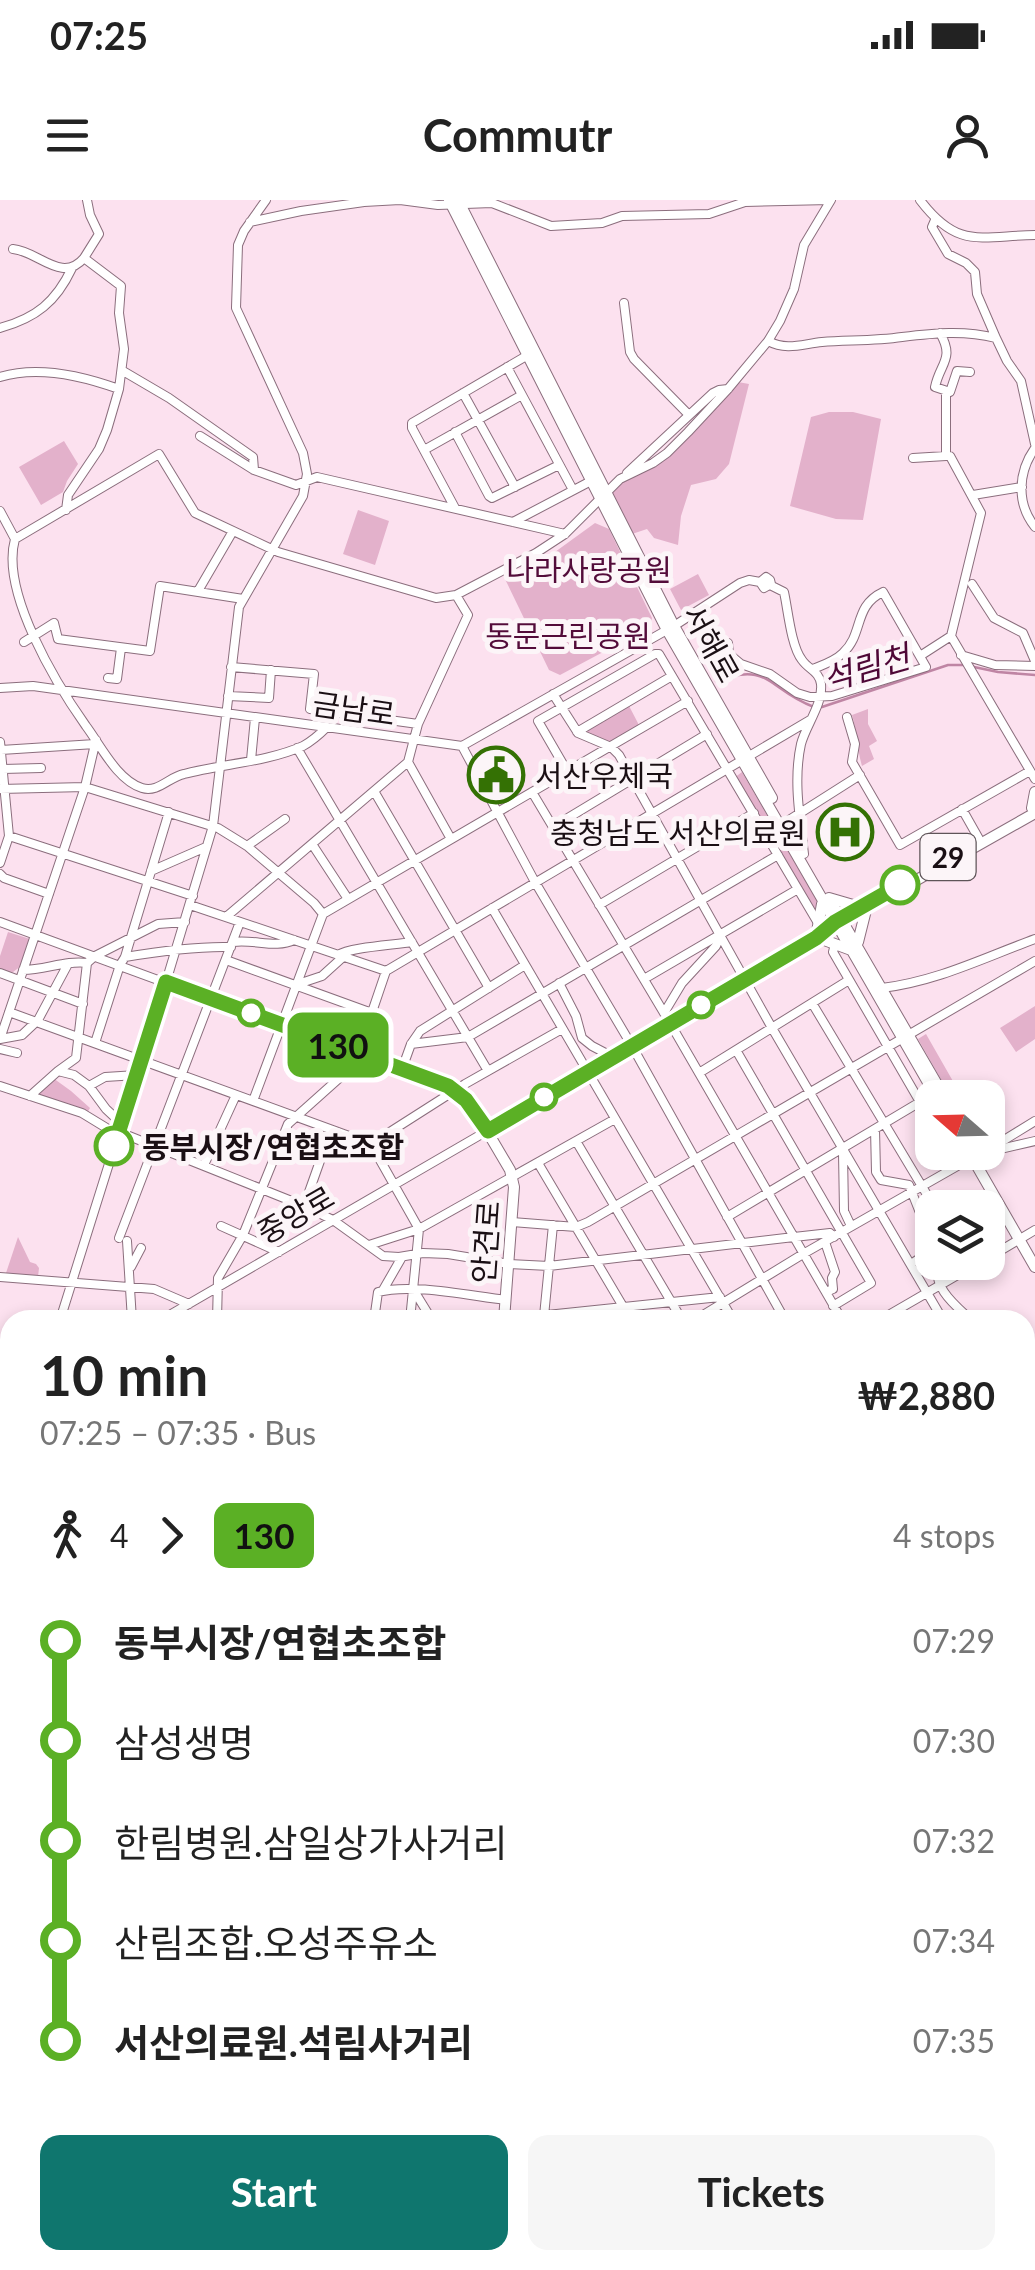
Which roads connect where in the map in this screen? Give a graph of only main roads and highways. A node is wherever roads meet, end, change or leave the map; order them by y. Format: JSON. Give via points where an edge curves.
{"nodes":[{"id":1,"x":458,"y":202,"type":"edge"},
{"id":2,"x":603,"y":495,"type":"junction"},
{"id":3,"x":745,"y":758,"type":"junction"},
{"id":4,"x":1035,"y":792,"type":"edge"},
{"id":5,"x":1034,"y":809,"type":"edge"},
{"id":6,"x":827,"y":900,"type":"junction"},
{"id":7,"x":863,"y":909,"type":"junction"},
{"id":8,"x":840,"y":922,"type":"junction"},
{"id":9,"x":816,"y":938,"type":"junction"},
{"id":10,"x":854,"y":947,"type":"junction"},
{"id":11,"x":906,"y":1036,"type":"junction"},
{"id":12,"x":928,"y":1080,"type":"edge"},
{"id":13,"x":934,"y":1080,"type":"edge"},
{"id":14,"x":504,"y":1120,"type":"junction"},
{"id":15,"x":488,"y":1131,"type":"joint"},
{"id":16,"x":496,"y":1145,"type":"junction"},
{"id":17,"x":990,"y":1170,"type":"edge"},
{"id":18,"x":1026,"y":1235,"type":"edge"},
{"id":19,"x":1035,"y":1253,"type":"edge"},
{"id":20,"x":1035,"y":1267,"type":"edge"},
{"id":21,"x":504,"y":1310,"type":"edge"}],
"edges":[{"from":1,"to":2,"type":"main road","name":"서해로"},
{"from":1,"to":2,"type":"main road","name":"서해로","via":[[528,355]]},
{"from":2,"to":3,"type":"main road","name":"서해로"},
{"from":3,"to":6,"type":"main road","name":"서해로"},
{"from":3,"to":6,"type":"main road","name":"서해로"},
{"from":4,"to":5,"type":"main road"},
{"from":5,"to":7,"type":"main road","name":"중앙로","number":"29"},
{"from":5,"to":7,"type":"main road","name":"중앙로","number":"29"},
{"from":6,"to":7,"type":"main road"},
{"from":6,"to":8,"type":"main road","name":"서해로"},
{"from":6,"to":9,"type":"main road"},
{"from":7,"to":8,"type":"main road","name":"중앙로","number":"29"},
{"from":7,"to":10,"type":"main road"},
{"from":8,"to":9,"type":"main road","name":"중앙로"},
{"from":8,"to":10,"type":"main road","name":"서해로"},
{"from":9,"to":10,"type":"main road"},
{"from":9,"to":14,"type":"main road","name":"중앙로","via":[[667,1018],[632,1046]]},
{"from":10,"to":11,"type":"main road","name":"서해로"},
{"from":10,"to":11,"type":"main road","name":"서해로"},
{"from":11,"to":12,"type":"main road","name":"서해로"},
{"from":11,"to":13,"type":"main road","name":"서해로"},
{"from":14,"to":15,"type":"main road","name":"중앙로"},
{"from":14,"to":16,"type":"main road"},
{"from":15,"to":16,"type":"main road","name":"안견로"},
{"from":16,"to":21,"type":"main road","name":"안견로","via":[[512,1178]]},
{"from":17,"to":18,"type":"main road"},
{"from":18,"to":19,"type":"main road"},
{"from":18,"to":20,"type":"main road"}]}
